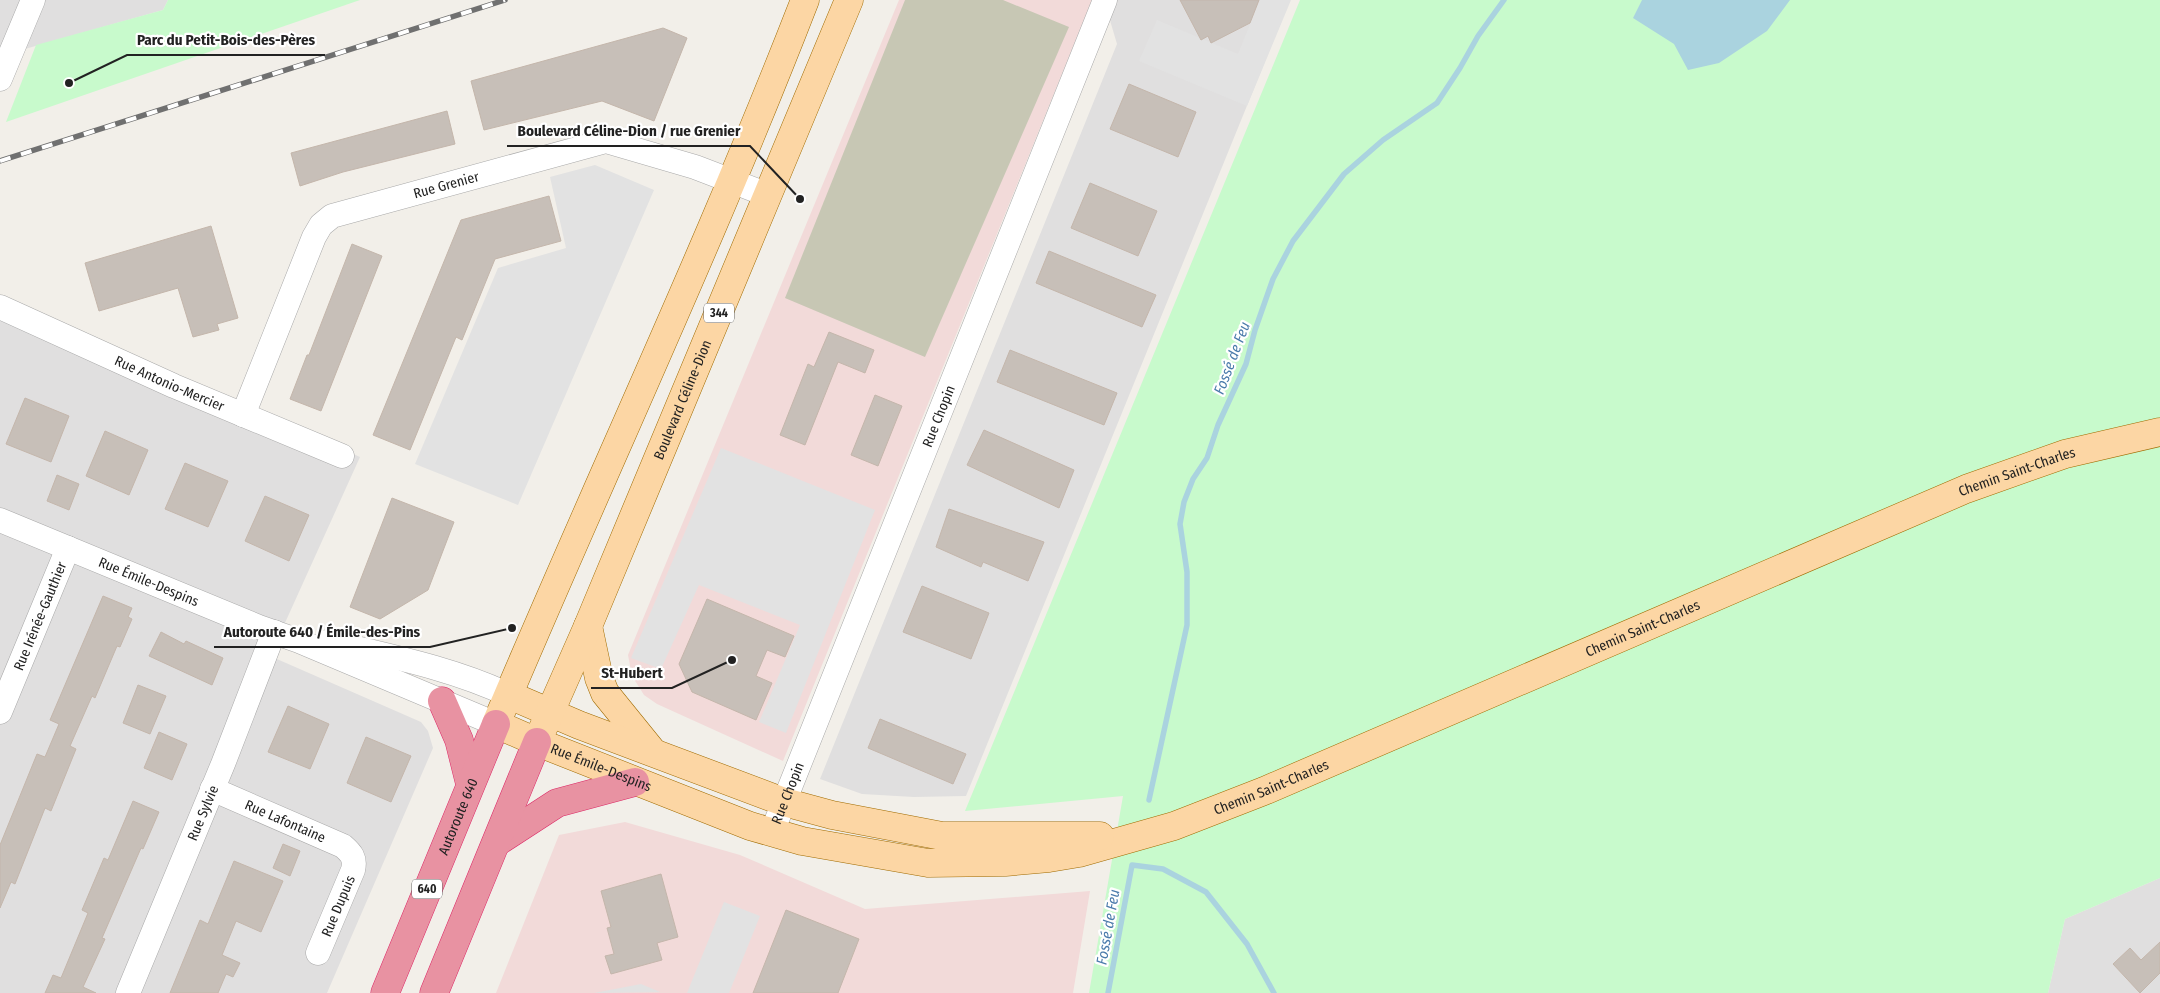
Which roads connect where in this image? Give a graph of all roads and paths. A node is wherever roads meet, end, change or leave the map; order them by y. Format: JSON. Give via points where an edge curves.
{"nodes":[{"id":1,"x":33,"y":0,"type":"edge"},
{"id":2,"x":805,"y":0,"type":"edge"},
{"id":3,"x":849,"y":0,"type":"edge"},
{"id":4,"x":1105,"y":0,"type":"edge"},
{"id":5,"x":0,"y":79,"type":"edge"},
{"id":6,"x":733,"y":180,"type":"junction"},
{"id":7,"x":768,"y":195,"type":"junction"},
{"id":8,"x":0,"y":307,"type":"edge"},
{"id":9,"x":243,"y":415,"type":"junction"},
{"id":10,"x":2160,"y":432,"type":"edge"},
{"id":11,"x":342,"y":456,"type":"dead end"},
{"id":12,"x":0,"y":520,"type":"edge"},
{"id":13,"x":68,"y":548,"type":"junction"},
{"id":14,"x":588,"y":626,"type":"junction"},
{"id":15,"x":274,"y":632,"type":"junction"},
{"id":16,"x":299,"y":641,"type":"junction"},
{"id":17,"x":509,"y":695,"type":"junction"},
{"id":18,"x":442,"y":701,"type":"junction"},
{"id":19,"x":0,"y":712,"type":"edge"},
{"id":20,"x":550,"y":712,"type":"junction"},
{"id":21,"x":496,"y":724,"type":"junction"},
{"id":22,"x":537,"y":742,"type":"junction"},
{"id":23,"x":654,"y":754,"type":"junction"},
{"id":24,"x":635,"y":782,"type":"junction"},
{"id":25,"x":470,"y":784,"type":"junction"},
{"id":26,"x":212,"y":789,"type":"junction"},
{"id":27,"x":784,"y":802,"type":"junction"},
{"id":28,"x":772,"y":832,"type":"junction"},
{"id":29,"x":918,"y":833,"type":"joint"},
{"id":30,"x":1131,"y":838,"type":"junction"},
{"id":31,"x":497,"y":842,"type":"junction"},
{"id":32,"x":354,"y":859,"type":"joint"},
{"id":33,"x":914,"y":861,"type":"joint"},
{"id":34,"x":318,"y":953,"type":"dead end"},
{"id":35,"x":128,"y":993,"type":"edge"},
{"id":36,"x":385,"y":993,"type":"edge"},
{"id":37,"x":434,"y":993,"type":"edge"}],
"edges":[{"from":1,"to":5,"type":"street"},
{"from":2,"to":6,"type":"main road"},
{"from":3,"to":7,"type":"main road","name":"Boulevard Céline-Dion","number":"344"},
{"from":4,"to":27,"type":"street","name":"Rue Chopin"},
{"from":6,"to":7,"type":"street","name":"Rue Grenier"},
{"from":6,"to":9,"type":"street","name":"Rue Grenier","via":[[614,142],[599,142],[332,216],[314,237]]},
{"from":6,"to":17,"type":"main road"},
{"from":7,"to":14,"type":"main road","name":"Boulevard Céline-Dion","number":"344"},
{"from":8,"to":9,"type":"street","name":"Rue Antonio-Mercier"},
{"from":9,"to":11,"type":"street","name":"Rue Antonio-Mercier"},
{"from":10,"to":30,"type":"main road","name":"Chemin Saint-Charles","via":[[2065,454],[1966,489],[1264,791],[1174,826]]},
{"from":12,"to":13,"type":"street","name":"Rue Émile-Despins"},
{"from":13,"to":15,"type":"street","name":"Rue Émile-Despins"},
{"from":13,"to":19,"type":"street","name":"Rue Irénée-Gauthier"},
{"from":14,"to":20,"type":"main road","name":"Boulevard Céline-Dion"},
{"from":14,"to":23,"type":"main road","via":[[605,693]]},
{"from":15,"to":16,"type":"street","name":"Rue Émile-Despins"},
{"from":15,"to":26,"type":"street","name":"Rue Sylvie"},
{"from":16,"to":17,"type":"street","name":"Rue Émile-Despins","via":[[335,643],[391,656],[476,681]]},
{"from":16,"to":18,"type":"street","name":"Rue Émile-Despins"},
{"from":17,"to":20,"type":"main road","name":"Rue Émile-Despins"},
{"from":17,"to":21,"type":"main road","number":"640"},
{"from":18,"to":21,"type":"street","name":"Rue Émile-Despins"},
{"from":18,"to":25,"type":"highway","via":[[459,740]]},
{"from":20,"to":22,"type":"main road","name":"Boulevard Céline-Dion"},
{"from":20,"to":23,"type":"main road","name":"Rue Émile-Despins"},
{"from":21,"to":22,"type":"main road","name":"Rue Émile-Despins"},
{"from":21,"to":25,"type":"highway","name":"Autoroute 640","number":"640"},
{"from":22,"to":24,"type":"main road","name":"Rue Émile-Despins"},
{"from":22,"to":31,"type":"highway"},
{"from":23,"to":27,"type":"main road","name":"Rue Émile-Despins"},
{"from":24,"to":28,"type":"main road","name":"Rue Émile-Despins"},
{"from":24,"to":31,"type":"highway","via":[[557,803]]},
{"from":25,"to":36,"type":"highway","name":"Autoroute 640","number":"640"},
{"from":26,"to":32,"type":"street","name":"Rue Lafontaine","via":[[342,846]]},
{"from":26,"to":35,"type":"street","name":"Rue Sylvie"},
{"from":27,"to":28,"type":"street","name":"Rue Chopin"},
{"from":27,"to":29,"type":"main road","name":"Rue Émile-Despins"},
{"from":28,"to":33,"type":"main road","name":"Rue Émile-Despins","via":[[802,841]]},
{"from":29,"to":30,"type":"main road","name":"Chemin Saint-Charles","via":[[954,837]]},
{"from":30,"to":33,"type":"main road","name":"Chemin Saint-Charles","via":[[1042,859]]},
{"from":31,"to":37,"type":"highway"},
{"from":32,"to":34,"type":"street","name":"Rue Dupuis","via":[[353,870]]}]}
